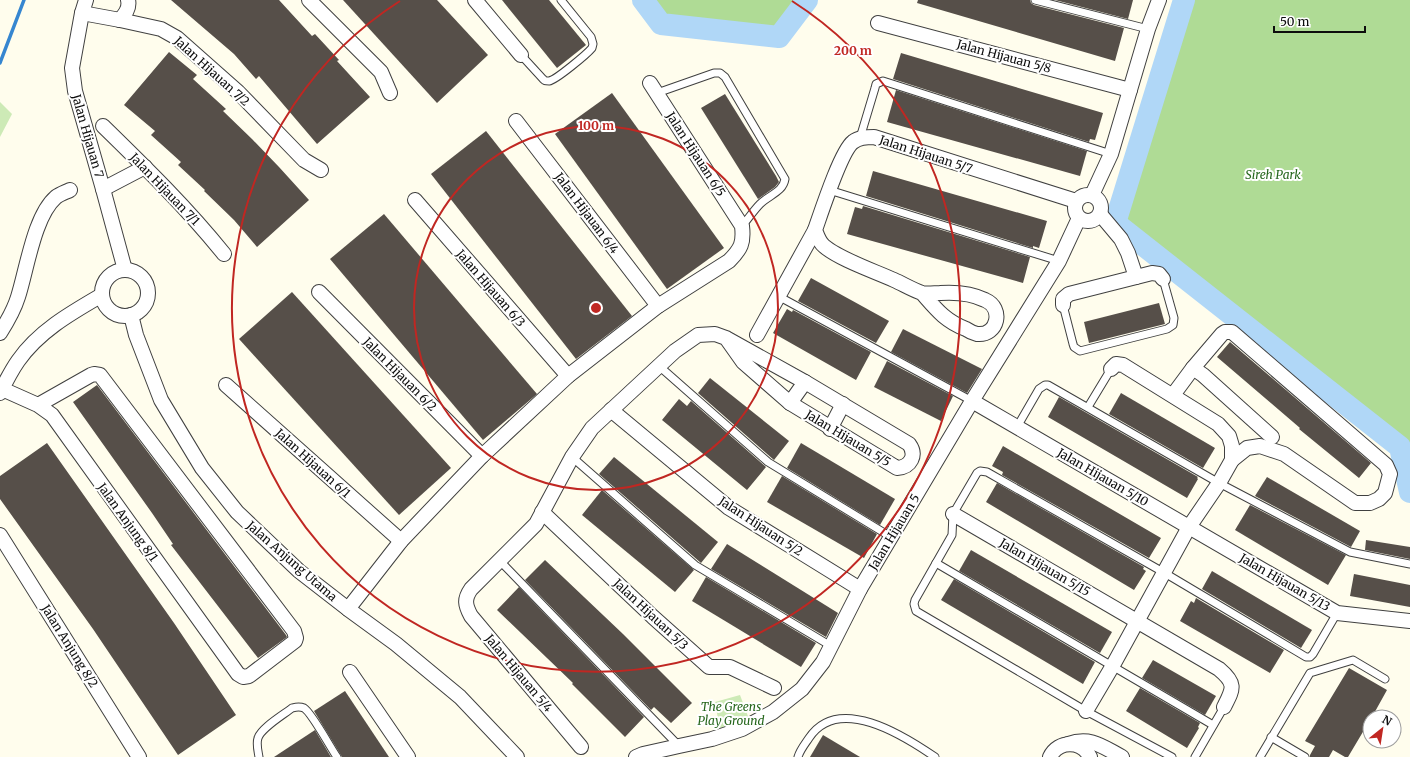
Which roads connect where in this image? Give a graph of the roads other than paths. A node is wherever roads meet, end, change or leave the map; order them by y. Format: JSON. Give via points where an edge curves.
{"nodes":[{"id":1,"x":86,"y":0,"type":"edge"},
{"id":2,"x":128,"y":0,"type":"edge"},
{"id":3,"x":309,"y":0,"type":"edge"},
{"id":4,"x":475,"y":0,"type":"edge"},
{"id":5,"x":561,"y":0,"type":"edge"},
{"id":6,"x":1035,"y":0,"type":"edge"},
{"id":7,"x":1159,"y":0,"type":"edge"},
{"id":8,"x":82,"y":13,"type":"junction"},
{"id":9,"x":120,"y":20,"type":"junction"},
{"id":10,"x":878,"y":23,"type":"dead end"},
{"id":11,"x":1148,"y":29,"type":"junction"},
{"id":12,"x":521,"y":55,"type":"joint"},
{"id":13,"x":654,"y":88,"type":"joint"},
{"id":14,"x":1130,"y":90,"type":"junction"},
{"id":15,"x":390,"y":93,"type":"dead end"},
{"id":16,"x":516,"y":121,"type":"dead end"},
{"id":17,"x":103,"y":126,"type":"dead end"},
{"id":18,"x":860,"y":139,"type":"junction"},
{"id":19,"x":1110,"y":154,"type":"junction"},
{"id":20,"x":145,"y":167,"type":"junction"},
{"id":21,"x":321,"y":170,"type":"dead end"},
{"id":22,"x":103,"y":189,"type":"junction"},
{"id":23,"x":70,"y":190,"type":"dead end"},
{"id":24,"x":829,"y":190,"type":"junction"},
{"id":25,"x":1092,"y":195,"type":"junction"},
{"id":26,"x":415,"y":200,"type":"dead end"},
{"id":27,"x":1076,"y":201,"type":"junction"},
{"id":28,"x":1100,"y":214,"type":"junction"},
{"id":29,"x":1079,"y":218,"type":"junction"},
{"id":30,"x":742,"y":226,"type":"junction"},
{"id":31,"x":815,"y":230,"type":"junction"},
{"id":32,"x":224,"y":254,"type":"dead end"},
{"id":33,"x":1059,"y":262,"type":"junction"},
{"id":34,"x":125,"y":270,"type":"junction"},
{"id":35,"x":1136,"y":277,"type":"junction"},
{"id":36,"x":1163,"y":279,"type":"joint"},
{"id":37,"x":319,"y":292,"type":"dead end"},
{"id":38,"x":922,"y":293,"type":"junction"},
{"id":39,"x":102,"y":295,"type":"junction"},
{"id":40,"x":778,"y":296,"type":"junction"},
{"id":41,"x":1062,"y":305,"type":"joint"},
{"id":42,"x":658,"y":306,"type":"junction"},
{"id":43,"x":131,"y":315,"type":"junction"},
{"id":44,"x":0,"y":333,"type":"edge"},
{"id":45,"x":757,"y":335,"type":"dead end"},
{"id":46,"x":726,"y":338,"type":"junction"},
{"id":47,"x":659,"y":366,"type":"junction"},
{"id":48,"x":1193,"y":368,"type":"junction"},
{"id":49,"x":1111,"y":369,"type":"joint"},
{"id":50,"x":568,"y":376,"type":"junction"},
{"id":51,"x":806,"y":382,"type":"junction"},
{"id":52,"x":226,"y":385,"type":"dead end"},
{"id":53,"x":1,"y":391,"type":"edge"},
{"id":54,"x":1173,"y":395,"type":"junction"},
{"id":55,"x":972,"y":401,"type":"junction"},
{"id":56,"x":790,"y":403,"type":"junction"},
{"id":57,"x":843,"y":404,"type":"junction"},
{"id":58,"x":38,"y":405,"type":"junction"},
{"id":59,"x":1088,"y":407,"type":"junction"},
{"id":60,"x":611,"y":410,"type":"junction"},
{"id":61,"x":1017,"y":427,"type":"junction"},
{"id":62,"x":830,"y":428,"type":"junction"},
{"id":63,"x":1272,"y":437,"type":"dead end"},
{"id":64,"x":482,"y":456,"type":"junction"},
{"id":65,"x":572,"y":457,"type":"junction"},
{"id":66,"x":1232,"y":460,"type":"junction"},
{"id":67,"x":1219,"y":483,"type":"junction"},
{"id":68,"x":542,"y":512,"type":"junction"},
{"id":69,"x":953,"y":514,"type":"junction"},
{"id":70,"x":1189,"y":527,"type":"junction"},
{"id":71,"x":0,"y":535,"type":"edge"},
{"id":72,"x":891,"y":537,"type":"junction"},
{"id":73,"x":401,"y":541,"type":"junction"},
{"id":74,"x":500,"y":561,"type":"junction"},
{"id":75,"x":936,"y":563,"type":"junction"},
{"id":76,"x":1410,"y":564,"type":"edge"},
{"id":77,"x":1163,"y":572,"type":"junction"},
{"id":78,"x":860,"y":589,"type":"junction"},
{"id":79,"x":466,"y":596,"type":"joint"},
{"id":80,"x":348,"y":609,"type":"junction"},
{"id":81,"x":1337,"y":613,"type":"junction"},
{"id":82,"x":1136,"y":621,"type":"junction"},
{"id":83,"x":1410,"y":621,"type":"edge"},
{"id":84,"x":831,"y":646,"type":"junction"},
{"id":85,"x":1112,"y":667,"type":"junction"},
{"id":86,"x":350,"y":672,"type":"dead end"},
{"id":87,"x":1385,"y":679,"type":"dead end"},
{"id":88,"x":774,"y":688,"type":"dead end"},
{"id":89,"x":1224,"y":707,"type":"joint"},
{"id":90,"x":1086,"y":711,"type":"junction"},
{"id":91,"x":1213,"y":725,"type":"junction"},
{"id":92,"x":1271,"y":737,"type":"junction"},
{"id":93,"x":1068,"y":744,"type":"junction"},
{"id":94,"x":581,"y":747,"type":"dead end"},
{"id":95,"x":673,"y":750,"type":"edge"},
{"id":96,"x":139,"y":757,"type":"edge"},
{"id":97,"x":259,"y":757,"type":"edge"},
{"id":98,"x":337,"y":757,"type":"edge"},
{"id":99,"x":408,"y":757,"type":"edge"},
{"id":100,"x":517,"y":757,"type":"edge"},
{"id":101,"x":636,"y":757,"type":"edge"},
{"id":102,"x":798,"y":757,"type":"edge"},
{"id":103,"x":935,"y":757,"type":"edge"},
{"id":104,"x":1050,"y":757,"type":"edge"},
{"id":105,"x":1090,"y":757,"type":"edge"},
{"id":106,"x":1122,"y":757,"type":"edge"},
{"id":107,"x":1172,"y":757,"type":"edge"},
{"id":108,"x":1195,"y":757,"type":"edge"},
{"id":109,"x":1260,"y":757,"type":"edge"},
{"id":110,"x":1305,"y":757,"type":"edge"}],
"edges":[{"from":1,"to":8,"type":"street","name":"Jalan Hijauan 7"},
{"from":2,"to":9,"type":"street","via":[[127,13]]},
{"from":3,"to":15,"type":"street","via":[[381,72]]},
{"from":4,"to":12,"type":"street"},
{"from":5,"to":12,"type":"lane","via":[[593,41],[592,48],[549,81],[543,79]]},
{"from":6,"to":11,"type":"lane"},
{"from":7,"to":11,"type":"street"},
{"from":8,"to":9,"type":"street","name":"Jalan Hijauan 7/2"},
{"from":8,"to":22,"type":"street","name":"Jalan Hijauan 7","via":[[72,68],[75,91]]},
{"from":9,"to":21,"type":"street","name":"Jalan Hijauan 7/2","via":[[161,29],[177,38],[238,92],[304,160]]},
{"from":10,"to":14,"type":"street","name":"Jalan Hijauan 5/8"},
{"from":11,"to":14,"type":"street"},
{"from":13,"to":30,"type":"street","name":"Jalan Hijauan 6/5"},
{"from":13,"to":30,"type":"lane","via":[[714,73],[720,73],[725,77],[785,179],[781,188],[761,203]]},
{"from":14,"to":19,"type":"street"},
{"from":16,"to":42,"type":"street","name":"Jalan Hijauan 6/4"},
{"from":17,"to":20,"type":"street","name":"Jalan Hijauan 7/1"},
{"from":18,"to":19,"type":"lane","via":[[876,84],[882,81]]},
{"from":18,"to":24,"type":"street","via":[[847,148]]},
{"from":18,"to":27,"type":"street","name":"Jalan Hijauan 5/7","via":[[866,136],[874,137]]},
{"from":19,"to":25,"type":"street"},
{"from":20,"to":22,"type":"street"},
{"from":20,"to":32,"type":"street","name":"Jalan Hijauan 7/1","via":[[204,228]]},
{"from":22,"to":34,"type":"street","name":"Jalan Hijauan 7"},
{"from":23,"to":44,"type":"street","via":[[57,196],[40,220],[18,299]]},
{"from":24,"to":31,"type":"street"},
{"from":24,"to":33,"type":"lane"},
{"from":25,"to":27,"type":"street","via":[[1083,195]]},
{"from":25,"to":28,"type":"street","via":[[1101,205]]},
{"from":26,"to":50,"type":"street","name":"Jalan Hijauan 6/3"},
{"from":27,"to":29,"type":"street","via":[[1074,210]]},
{"from":28,"to":29,"type":"street","via":[[1093,220]]},
{"from":28,"to":35,"type":"street","via":[[1121,239]]},
{"from":29,"to":33,"type":"street","name":"Jalan Hijauan 5"},
{"from":30,"to":42,"type":"street","via":[[744,238],[738,253],[730,261]]},
{"from":31,"to":38,"type":"street","via":[[822,244],[829,250]]},
{"from":31,"to":40,"type":"street"},
{"from":33,"to":55,"type":"street","name":"Jalan Hijauan 5"},
{"from":34,"to":39,"type":"street","via":[[119,270],[108,277]]},
{"from":34,"to":43,"type":"street","via":[[138,274],[146,283],[148,290],[142,308]]},
{"from":35,"to":36,"type":"street","via":[[1156,272]]},
{"from":35,"to":41,"type":"street","via":[[1069,294],[1063,299]]},
{"from":36,"to":41,"type":"lane","via":[[1174,318],[1173,325],[1167,329],[1084,351],[1077,350],[1073,344]]},
{"from":37,"to":64,"type":"street","name":"Jalan Hijauan 6/2"},
{"from":38,"to":38,"type":"street","via":[[955,292],[985,300],[996,310],[995,324],[991,330],[976,334],[959,327],[944,318]]},
{"from":39,"to":43,"type":"street","via":[[112,312]]},
{"from":39,"to":53,"type":"street","via":[[42,334],[18,361]]},
{"from":40,"to":45,"type":"street"},
{"from":40,"to":55,"type":"lane"},
{"from":42,"to":50,"type":"street"},
{"from":43,"to":80,"type":"street","name":"Jalan Anjung Utama","via":[[161,400],[202,468],[237,512],[299,570]]},
{"from":46,"to":47,"type":"street","name":"Jalan Hijauan 5/5","via":[[715,334],[698,335]]},
{"from":46,"to":51,"type":"street","name":"Jalan Hijauan 5/5"},
{"from":46,"to":56,"type":"street","name":"Jalan Hijauan 5/5","via":[[743,362]]},
{"from":47,"to":60,"type":"street","name":"Jalan Hijauan 5/5"},
{"from":47,"to":72,"type":"lane","via":[[768,462]]},
{"from":48,"to":54,"type":"street"},
{"from":48,"to":63,"type":"street"},
{"from":48,"to":66,"type":"street","via":[[1222,334],[1235,334],[1386,465],[1390,474],[1385,493],[1379,499],[1356,504],[1284,454],[1260,446],[1247,448]]},
{"from":49,"to":54,"type":"street","via":[[1116,364],[1123,365]]},
{"from":49,"to":59,"type":"lane"},
{"from":50,"to":64,"type":"street"},
{"from":51,"to":56,"type":"street"},
{"from":51,"to":57,"type":"street","name":"Jalan Hijauan 5/5"},
{"from":52,"to":73,"type":"street","name":"Jalan Hijauan 6/1"},
{"from":53,"to":58,"type":"street","name":"Jalan Anjung 8/1"},
{"from":54,"to":66,"type":"street","via":[[1218,424],[1229,436]]},
{"from":55,"to":61,"type":"street","name":"Jalan Hijauan 5/10"},
{"from":55,"to":72,"type":"street","name":"Jalan Hijauan 5"},
{"from":56,"to":62,"type":"street","name":"Jalan Hijauan 5/5"},
{"from":57,"to":62,"type":"street"},
{"from":57,"to":62,"type":"street","name":"Jalan Hijauan 5/5","via":[[909,444],[913,451],[911,462],[898,468]]},
{"from":58,"to":58,"type":"street","name":"Jalan Anjung 8/1","via":[[52,415],[238,674],[243,677],[249,676],[295,641],[294,631],[100,375],[91,375]]},
{"from":59,"to":61,"type":"lane","via":[[1052,386],[1045,385],[1039,389]]},
{"from":59,"to":67,"type":"lane"},
{"from":60,"to":65,"type":"street","name":"Jalan Hijauan 5/5","via":[[592,428]]},
{"from":60,"to":78,"type":"street","name":"Jalan Hijauan 5/2","via":[[729,508]]},
{"from":61,"to":70,"type":"street","name":"Jalan Hijauan 5/10"},
{"from":64,"to":73,"type":"street"},
{"from":65,"to":68,"type":"street","name":"Jalan Hijauan 5/5"},
{"from":65,"to":84,"type":"lane","via":[[695,565]]},
{"from":66,"to":67,"type":"street"},
{"from":67,"to":70,"type":"street"},
{"from":67,"to":76,"type":"lane","via":[[1350,552]]},
{"from":68,"to":74,"type":"street","name":"Jalan Hijauan 5/5","via":[[536,524]]},
{"from":68,"to":88,"type":"street","name":"Jalan Hijauan 5/3","via":[[709,667],[730,667]]},
{"from":69,"to":75,"type":"lane","via":[[953,533]]},
{"from":69,"to":77,"type":"lane","via":[[974,475],[983,471]]},
{"from":69,"to":82,"type":"street","name":"Jalan Hijauan 5/15"},
{"from":70,"to":77,"type":"street"},
{"from":70,"to":81,"type":"street","name":"Jalan Hijauan 5/13"},
{"from":71,"to":96,"type":"street","name":"Jalan Anjung 8/2"},
{"from":72,"to":78,"type":"street","name":"Jalan Hijauan 5"},
{"from":73,"to":80,"type":"street"},
{"from":74,"to":79,"type":"street","name":"Jalan Hijauan 5/5"},
{"from":74,"to":95,"type":"lane"},
{"from":75,"to":85,"type":"lane"},
{"from":75,"to":90,"type":"lane","via":[[915,600],[916,611]]},
{"from":77,"to":81,"type":"lane","via":[[1306,657],[1310,657]]},
{"from":77,"to":82,"type":"street"},
{"from":78,"to":84,"type":"street","name":"Jalan Hijauan 5"},
{"from":79,"to":94,"type":"street","name":"Jalan Hijauan 5/4","via":[[465,605],[471,616]]},
{"from":80,"to":100,"type":"street","name":"Jalan Anjung Utama","via":[[396,644],[460,697]]},
{"from":81,"to":83,"type":"street","name":"Jalan Hijauan 5/13"},
{"from":82,"to":85,"type":"street"},
{"from":82,"to":89,"type":"street","name":"Jalan Hijauan 5/15","via":[[1227,676],[1232,685],[1232,693]]},
{"from":84,"to":95,"type":"street","name":"Jalan Hijauan 5","via":[[823,662],[802,689],[774,712],[742,729]]},
{"from":85,"to":90,"type":"street"},
{"from":85,"to":91,"type":"lane"},
{"from":86,"to":99,"type":"street"},
{"from":87,"to":92,"type":"lane","via":[[1353,660],[1310,673]]},
{"from":89,"to":91,"type":"lane"},
{"from":90,"to":107,"type":"lane"},
{"from":91,"to":108,"type":"lane"},
{"from":92,"to":109,"type":"lane"},
{"from":92,"to":110,"type":"lane"},
{"from":93,"to":104,"type":"street","via":[[1056,749]]},
{"from":93,"to":105,"type":"street","via":[[1083,748]]},
{"from":93,"to":106,"type":"street","via":[[1079,740],[1094,742]]},
{"from":95,"to":101,"type":"street","name":"Jalan Hijauan 5"},
{"from":97,"to":98,"type":"lane","via":[[258,736],[296,707],[308,712]]},
{"from":102,"to":103,"type":"lane","via":[[814,731],[826,722],[844,719],[861,720],[891,730]]}]}
